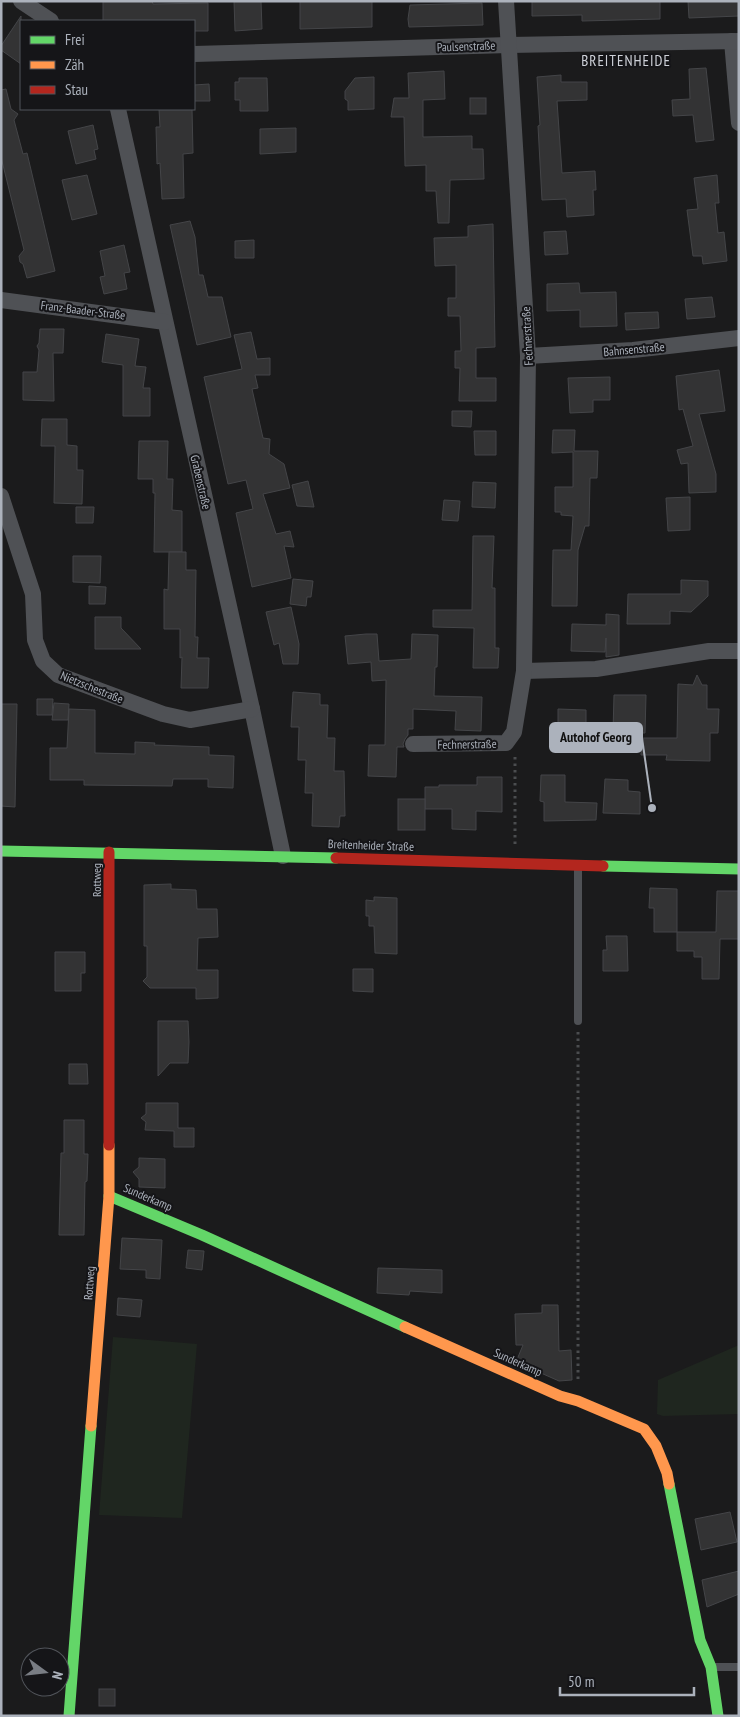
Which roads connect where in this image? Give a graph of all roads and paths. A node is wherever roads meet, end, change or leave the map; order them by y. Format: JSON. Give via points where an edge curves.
{"nodes":[{"id":1,"x":21,"y":1,"type":"edge"},
{"id":2,"x":506,"y":1,"type":"edge"},
{"id":3,"x":50,"y":20,"type":"edge"},
{"id":4,"x":735,"y":41,"type":"edge"},
{"id":5,"x":509,"y":44,"type":"junction"},
{"id":6,"x":195,"y":54,"type":"edge"},
{"id":7,"x":118,"y":110,"type":"edge"},
{"id":8,"x":739,"y":123,"type":"edge"},
{"id":9,"x":1,"y":300,"type":"edge"},
{"id":10,"x":165,"y":322,"type":"junction"},
{"id":11,"x":739,"y":338,"type":"edge"},
{"id":12,"x":528,"y":356,"type":"junction"},
{"id":13,"x":1,"y":496,"type":"edge"},
{"id":14,"x":739,"y":651,"type":"edge"},
{"id":15,"x":524,"y":671,"type":"junction"},
{"id":16,"x":252,"y":709,"type":"junction"},
{"id":17,"x":506,"y":743,"type":"junction"},
{"id":18,"x":413,"y":744,"type":"dead end"},
{"id":19,"x":1,"y":851,"type":"edge"},
{"id":20,"x":110,"y":852,"type":"junction"},
{"id":21,"x":283,"y":856,"type":"junction"},
{"id":22,"x":514,"y":864,"type":"junction"},
{"id":23,"x":578,"y":866,"type":"junction"},
{"id":24,"x":739,"y":869,"type":"edge"},
{"id":25,"x":578,"y":1021,"type":"joint"},
{"id":26,"x":109,"y":1196,"type":"junction"},
{"id":27,"x":578,"y":1401,"type":"junction"},
{"id":28,"x":711,"y":1667,"type":"junction"},
{"id":29,"x":739,"y":1667,"type":"edge"},
{"id":30,"x":69,"y":1716,"type":"edge"},
{"id":31,"x":718,"y":1716,"type":"edge"}],
"edges":[{"from":1,"to":3,"type":"street"},
{"from":2,"to":5,"type":"street","name":"Fechnerstraße"},
{"from":4,"to":5,"type":"street","name":"Paulsenstraße"},
{"from":4,"to":8,"type":"street"},
{"from":5,"to":6,"type":"street","name":"Paulsenstraße"},
{"from":5,"to":12,"type":"street","name":"Fechnerstraße"},
{"from":7,"to":10,"type":"street","name":"Grabenstraße"},
{"from":9,"to":10,"type":"street","name":"Franz-Baader-Straße"},
{"from":10,"to":16,"type":"street","name":"Grabenstraße"},
{"from":11,"to":12,"type":"street","name":"Bahnsenstraße","via":[[634,350]]},
{"from":12,"to":15,"type":"street","name":"Fechnerstraße"},
{"from":13,"to":16,"type":"street","name":"Nietzschestraße","via":[[33,594],[35,640],[43,662],[58,675],[163,714],[190,720]]},
{"from":14,"to":15,"type":"street","via":[[709,651],[596,669]]},
{"from":15,"to":17,"type":"street","name":"Fechnerstraße","via":[[514,732]]},
{"from":16,"to":21,"type":"street","name":"Grabenstraße"},
{"from":17,"to":18,"type":"street","name":"Fechnerstraße"},
{"from":17,"to":22,"type":"path","via":[[516,757]]},
{"from":19,"to":20,"type":"street","name":"Breitenheider Straße"},
{"from":20,"to":21,"type":"street","name":"Breitenheider Straße"},
{"from":20,"to":26,"type":"street","name":"Rottweg"},
{"from":21,"to":22,"type":"street","name":"Breitenheider Straße"},
{"from":22,"to":23,"type":"street","name":"Breitenheider Straße"},
{"from":23,"to":24,"type":"street","name":"Breitenheider Straße"},
{"from":23,"to":25,"type":"lane"},
{"from":25,"to":27,"type":"path"},
{"from":26,"to":27,"type":"street","name":"Sunderkamp","via":[[560,1396]]},
{"from":26,"to":30,"type":"street","name":"Rottweg"},
{"from":27,"to":28,"type":"street","name":"Sunderkamp","via":[[644,1429],[656,1446],[666,1473],[700,1640]]},
{"from":28,"to":29,"type":"lane"},
{"from":28,"to":31,"type":"street","name":"Sunderkamp"}]}
